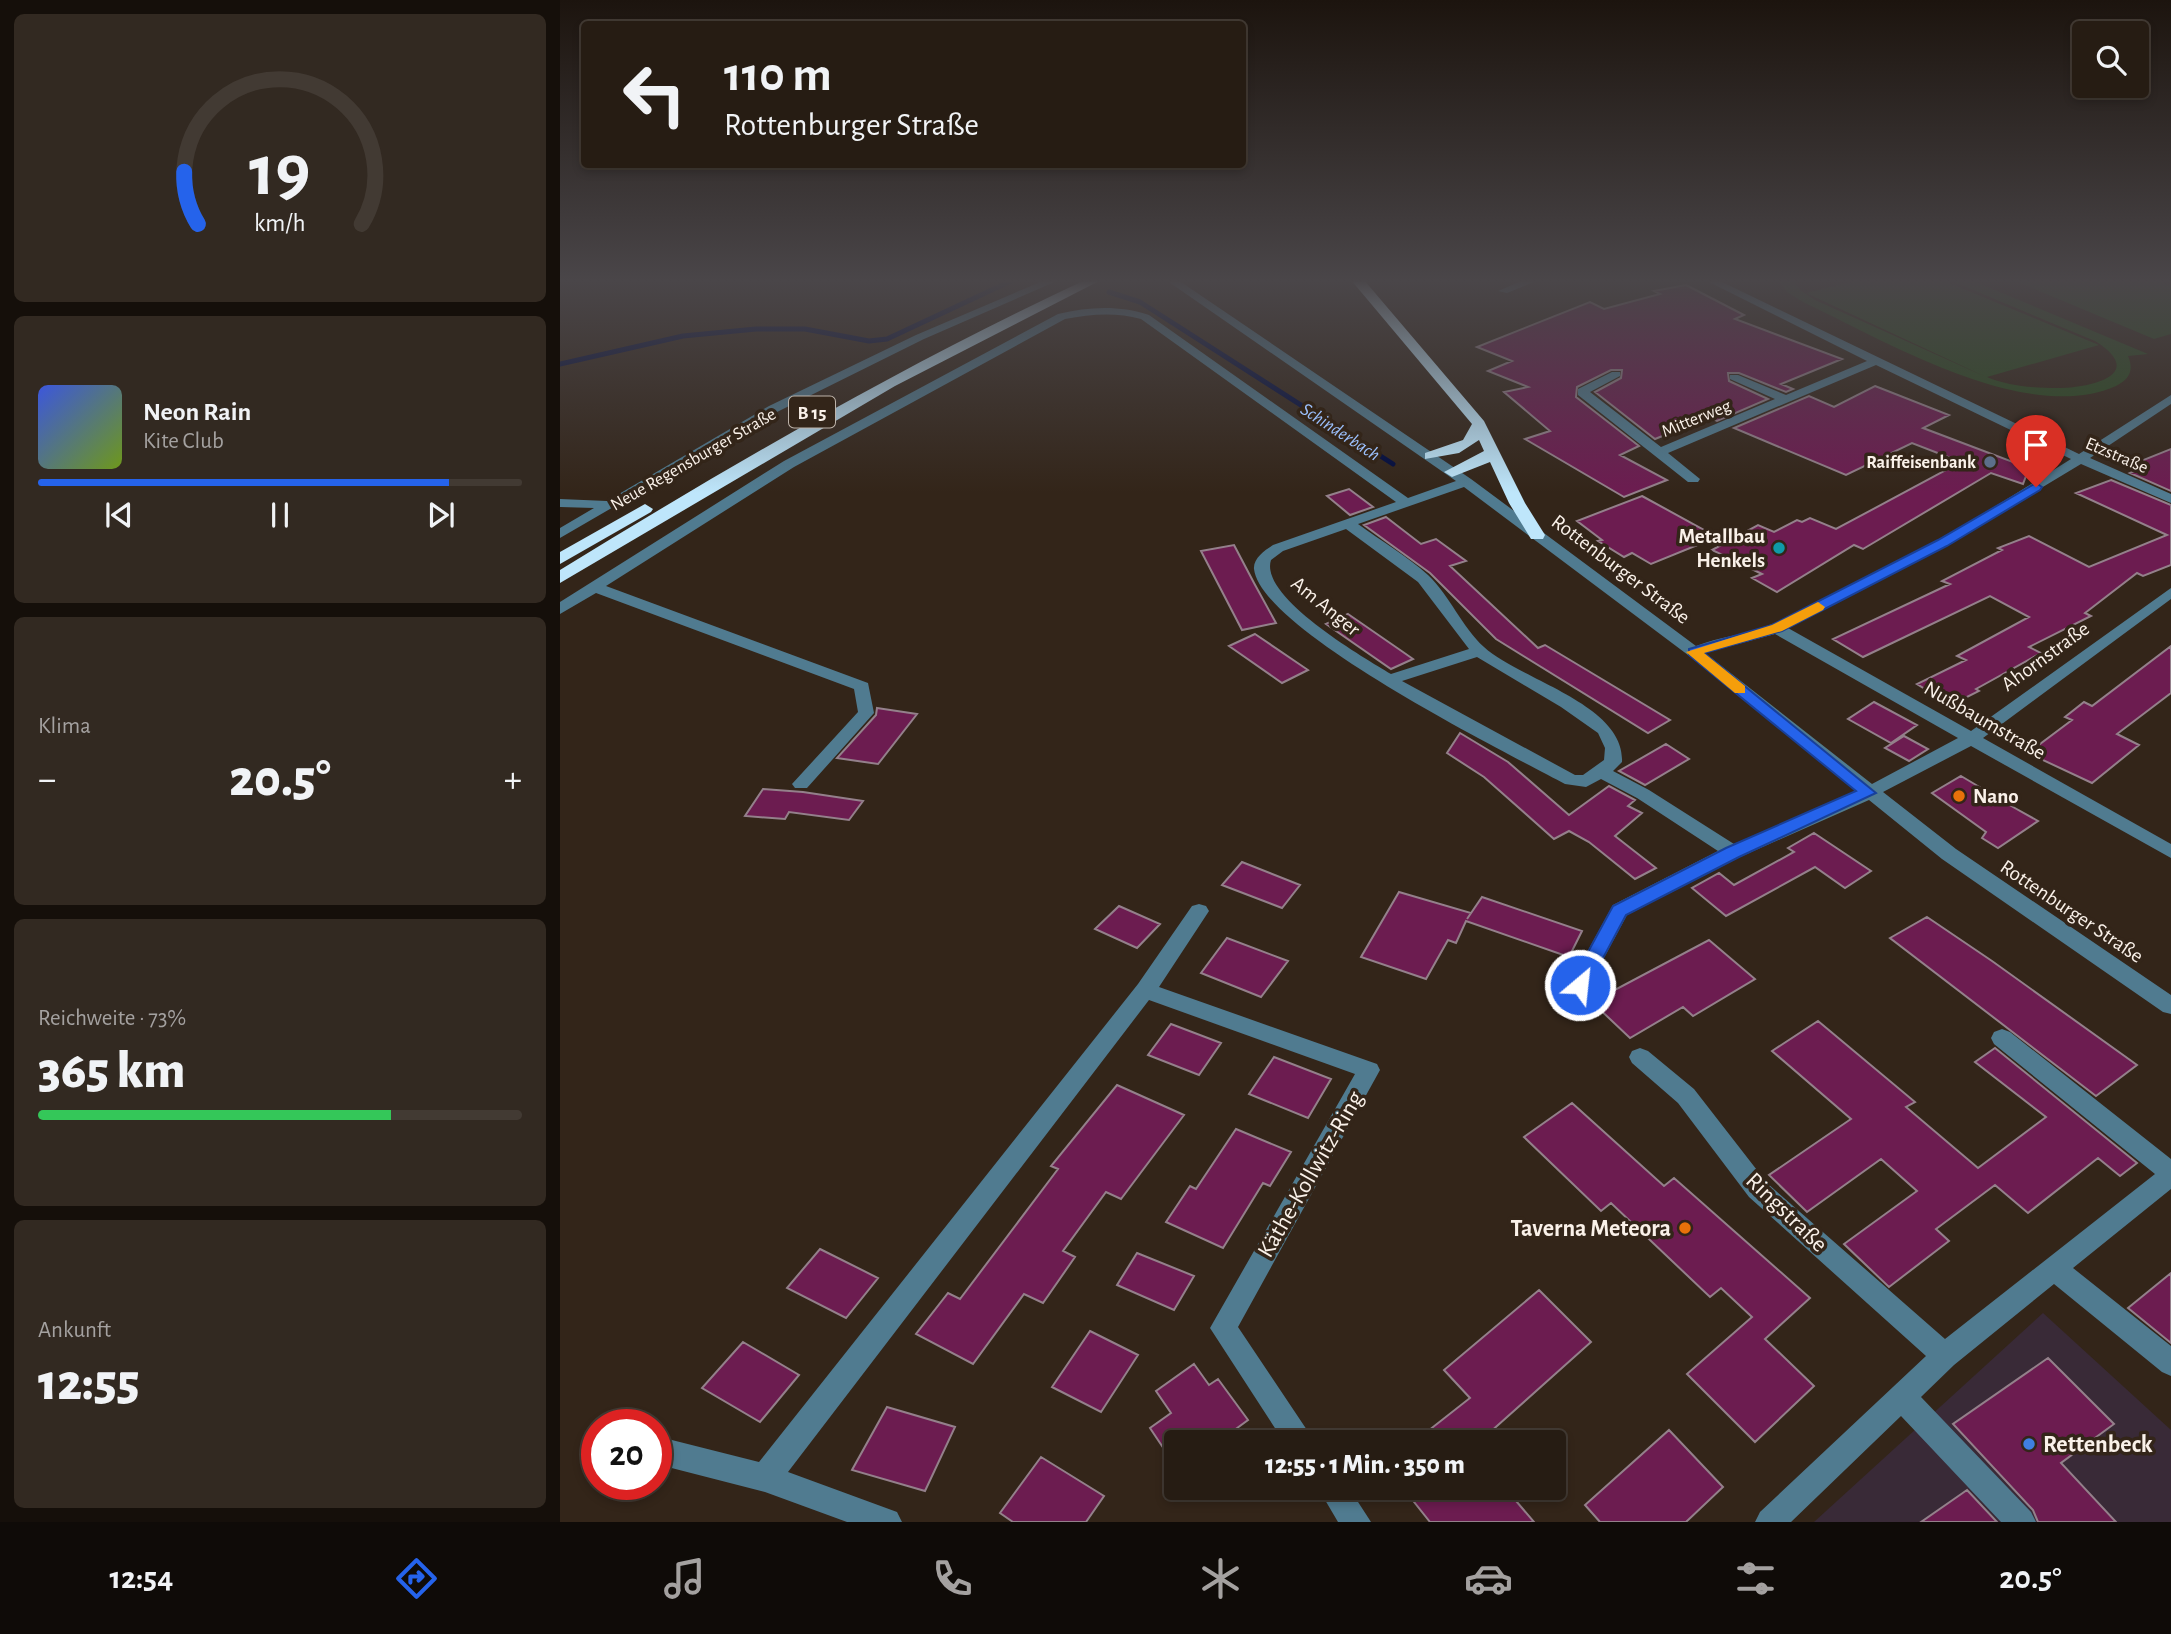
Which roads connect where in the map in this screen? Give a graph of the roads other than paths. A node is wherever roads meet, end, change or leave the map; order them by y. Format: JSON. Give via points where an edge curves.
{"nodes":[{"id":1,"x":892,"y":351,"type":"edge"},
{"id":2,"x":927,"y":351,"type":"edge"},
{"id":3,"x":951,"y":351,"type":"edge"},
{"id":4,"x":997,"y":351,"type":"edge"},
{"id":5,"x":1193,"y":351,"type":"edge"},
{"id":6,"x":1272,"y":351,"type":"edge"},
{"id":7,"x":1417,"y":351,"type":"edge"},
{"id":8,"x":1856,"y":351,"type":"edge"},
{"id":9,"x":1877,"y":361,"type":"junction"},
{"id":10,"x":1616,"y":374,"type":"dead end"},
{"id":11,"x":1734,"y":377,"type":"dead end"},
{"id":12,"x":2171,"y":399,"type":"edge"},
{"id":13,"x":1787,"y":400,"type":"junction"},
{"id":14,"x":1479,"y":424,"type":"junction"},
{"id":15,"x":1494,"y":451,"type":"junction"},
{"id":16,"x":1658,"y":453,"type":"junction"},
{"id":17,"x":1430,"y":456,"type":"junction"},
{"id":18,"x":2083,"y":459,"type":"junction"},
{"id":19,"x":1451,"y":472,"type":"junction"},
{"id":20,"x":1693,"y":479,"type":"dead end"},
{"id":21,"x":1466,"y":482,"type":"junction"},
{"id":22,"x":2171,"y":499,"type":"edge"},
{"id":23,"x":560,"y":503,"type":"edge"},
{"id":24,"x":1406,"y":503,"type":"junction"},
{"id":25,"x":609,"y":505,"type":"junction"},
{"id":26,"x":1346,"y":522,"type":"junction"},
{"id":27,"x":560,"y":534,"type":"edge"},
{"id":28,"x":1537,"y":535,"type":"junction"},
{"id":29,"x":560,"y":559,"type":"edge"},
{"id":30,"x":560,"y":578,"type":"edge"},
{"id":31,"x":594,"y":587,"type":"junction"},
{"id":32,"x":2171,"y":592,"type":"edge"},
{"id":33,"x":564,"y":606,"type":"edge"},
{"id":34,"x":1777,"y":628,"type":"junction"},
{"id":35,"x":1479,"y":651,"type":"junction"},
{"id":36,"x":1694,"y":652,"type":"junction"},
{"id":37,"x":1390,"y":679,"type":"junction"},
{"id":38,"x":1972,"y":738,"type":"junction"},
{"id":39,"x":1601,"y":772,"type":"junction"},
{"id":40,"x":801,"y":784,"type":"dead end"},
{"id":41,"x":1868,"y":793,"type":"junction"},
{"id":42,"x":1732,"y":852,"type":"junction"},
{"id":43,"x":2171,"y":852,"type":"edge"},
{"id":44,"x":1199,"y":911,"type":"dead end"},
{"id":45,"x":1580,"y":985,"type":"dead end"},
{"id":46,"x":1145,"y":990,"type":"junction"},
{"id":47,"x":2171,"y":1006,"type":"edge"},
{"id":48,"x":2002,"y":1038,"type":"dead end"},
{"id":49,"x":1640,"y":1057,"type":"dead end"},
{"id":50,"x":2171,"y":1174,"type":"edge"},
{"id":51,"x":2054,"y":1268,"type":"junction"},
{"id":52,"x":1945,"y":1356,"type":"junction"},
{"id":53,"x":2171,"y":1363,"type":"edge"},
{"id":54,"x":1902,"y":1396,"type":"junction"},
{"id":55,"x":1293,"y":1430,"type":"edge"},
{"id":56,"x":672,"y":1454,"type":"edge"},
{"id":57,"x":765,"y":1478,"type":"junction"},
{"id":58,"x":1340,"y":1500,"type":"edge"},
{"id":59,"x":887,"y":1522,"type":"edge"},
{"id":60,"x":1356,"y":1522,"type":"edge"},
{"id":61,"x":1770,"y":1522,"type":"edge"},
{"id":62,"x":2021,"y":1522,"type":"edge"}],
"edges":[{"from":1,"to":25,"type":"street","via":[[773,410]]},
{"from":2,"to":29,"type":"highway","name":"Neue Regensburger Straße","number":"B 15","via":[[808,414]]},
{"from":3,"to":30,"type":"highway","number":"B 15","via":[[827,418]]},
{"from":4,"to":31,"type":"street","via":[[789,464]]},
{"from":5,"to":24,"type":"street"},
{"from":6,"to":17,"type":"street","name":"Rottenburger Straße"},
{"from":7,"to":14,"type":"highway"},
{"from":8,"to":9,"type":"street","name":"Etzstraße"},
{"from":9,"to":13,"type":"street","name":"Mitterweg"},
{"from":9,"to":18,"type":"street","name":"Etzstraße"},
{"from":10,"to":16,"type":"street","name":"Mitterweg","via":[[1582,392]]},
{"from":11,"to":13,"type":"street","name":"Mitterweg"},
{"from":12,"to":18,"type":"street"},
{"from":13,"to":16,"type":"street","name":"Mitterweg"},
{"from":14,"to":15,"type":"highway"},
{"from":14,"to":17,"type":"highway","via":[[1473,441]]},
{"from":15,"to":19,"type":"highway"},
{"from":15,"to":28,"type":"highway"},
{"from":16,"to":20,"type":"street","name":"Mitterweg"},
{"from":17,"to":19,"type":"street","name":"Rottenburger Straße"},
{"from":18,"to":22,"type":"street","name":"Etzstraße"},
{"from":18,"to":34,"type":"street","via":[[1942,543]]},
{"from":19,"to":21,"type":"street","name":"Rottenburger Straße"},
{"from":21,"to":24,"type":"street","name":"Am Anger"},
{"from":21,"to":28,"type":"street","name":"Rottenburger Straße"},
{"from":23,"to":25,"type":"street"},
{"from":24,"to":26,"type":"street","name":"Am Anger"},
{"from":25,"to":27,"type":"street"},
{"from":26,"to":35,"type":"street","via":[[1423,579]]},
{"from":26,"to":37,"type":"street","name":"Am Anger","via":[[1278,548],[1265,557],[1261,569],[1282,606]]},
{"from":28,"to":36,"type":"street","name":"Rottenburger Straße"},
{"from":31,"to":33,"type":"street"},
{"from":31,"to":40,"type":"street","via":[[862,686],[866,713]]},
{"from":32,"to":38,"type":"street","name":"Ahornstraße"},
{"from":34,"to":36,"type":"street"},
{"from":34,"to":38,"type":"street","name":"Nußbaumstraße"},
{"from":35,"to":37,"type":"street"},
{"from":35,"to":39,"type":"street","via":[[1605,730],[1614,748],[1613,762]]},
{"from":36,"to":41,"type":"street","name":"Rottenburger Straße"},
{"from":37,"to":39,"type":"street","name":"Am Anger","via":[[1571,780],[1586,781]]},
{"from":38,"to":41,"type":"street","name":"Ahornstraße"},
{"from":38,"to":43,"type":"street","name":"Nußbaumstraße"},
{"from":39,"to":42,"type":"street"},
{"from":41,"to":42,"type":"street"},
{"from":41,"to":47,"type":"street","name":"Rottenburger Straße"},
{"from":42,"to":45,"type":"street","via":[[1620,910]]},
{"from":44,"to":46,"type":"street"},
{"from":46,"to":55,"type":"street","name":"Käthe-Kollwitz-Ring","via":[[1369,1070],[1223,1328]]},
{"from":46,"to":57,"type":"street"},
{"from":48,"to":50,"type":"street"},
{"from":49,"to":52,"type":"street","name":"Ringstraße","via":[[1686,1096],[1758,1190]]},
{"from":50,"to":51,"type":"street"},
{"from":51,"to":52,"type":"street"},
{"from":51,"to":53,"type":"street"},
{"from":52,"to":54,"type":"street"},
{"from":54,"to":61,"type":"street"},
{"from":54,"to":62,"type":"street"},
{"from":56,"to":57,"type":"street"},
{"from":57,"to":59,"type":"street"},
{"from":58,"to":60,"type":"street"}]}
